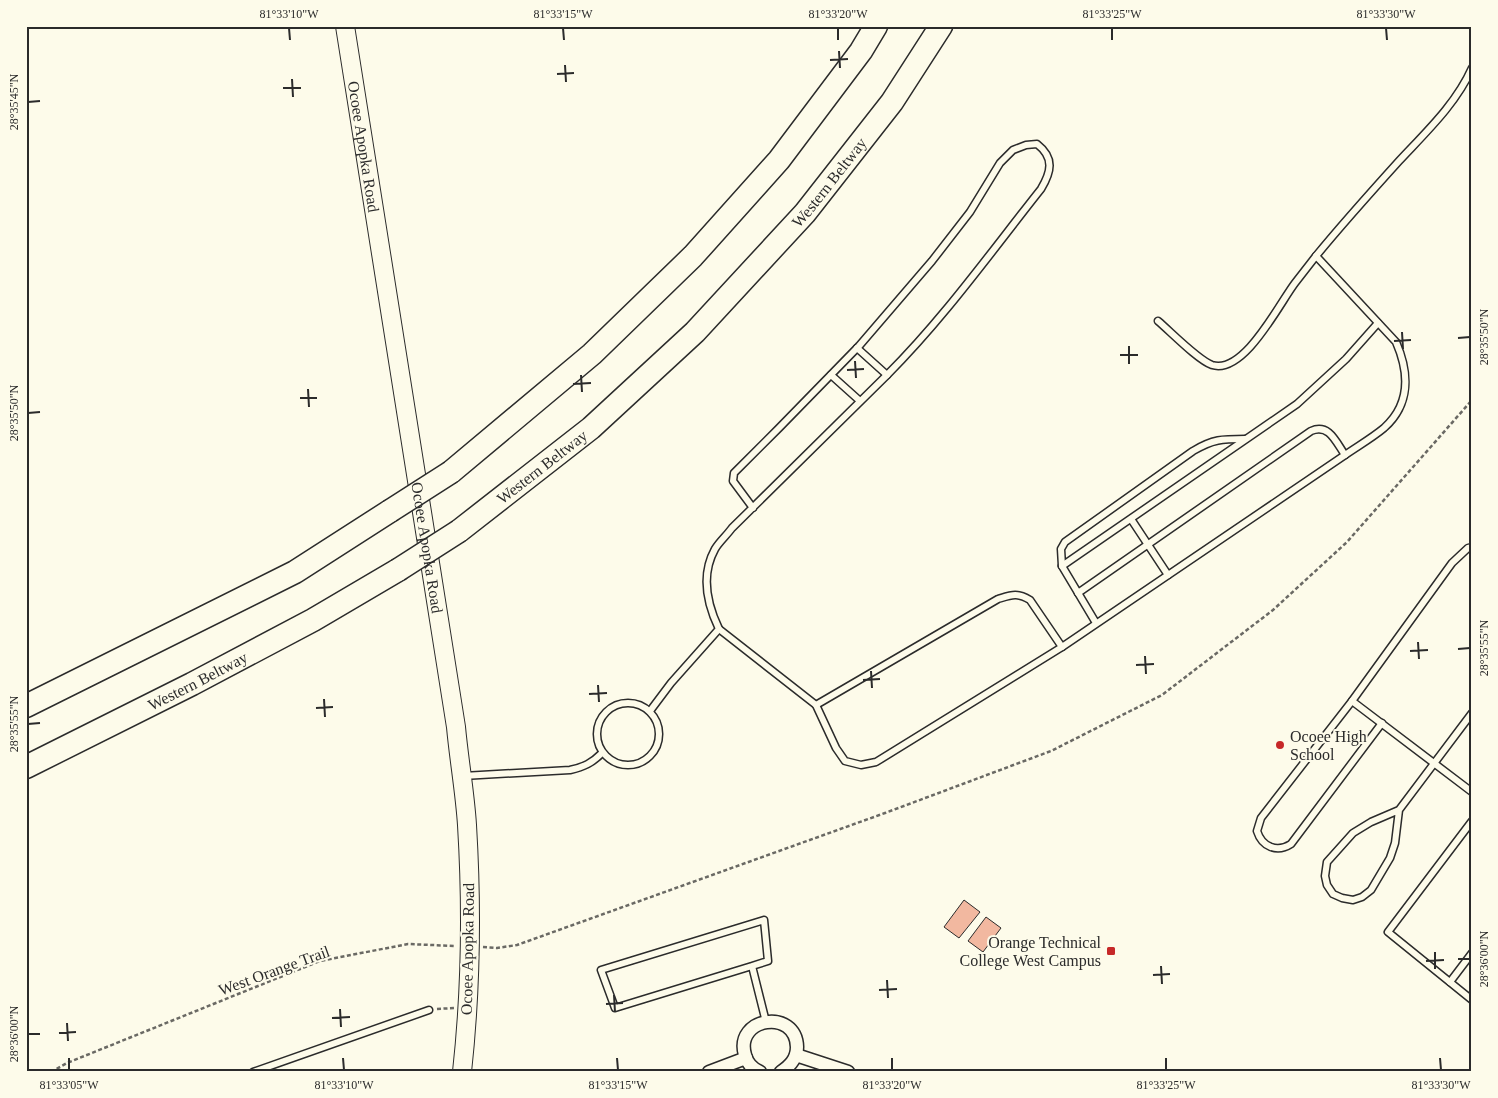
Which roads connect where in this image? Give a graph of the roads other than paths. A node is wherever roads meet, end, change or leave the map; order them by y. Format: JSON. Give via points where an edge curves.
{"nodes":[{"id":1,"x":345,"y":26,"type":"edge"},
{"id":2,"x":876,"y":26,"type":"edge"},
{"id":3,"x":941,"y":26,"type":"edge"},
{"id":4,"x":1472,"y":68,"type":"edge"},
{"id":5,"x":1316,"y":256,"type":"junction"},
{"id":6,"x":1158,"y":321,"type":"dead end"},
{"id":7,"x":1378,"y":323,"type":"junction"},
{"id":8,"x":857,"y":348,"type":"junction"},
{"id":9,"x":831,"y":375,"type":"junction"},
{"id":10,"x":887,"y":375,"type":"junction"},
{"id":11,"x":860,"y":402,"type":"junction"},
{"id":12,"x":1246,"y":439,"type":"junction"},
{"id":13,"x":1345,"y":455,"type":"junction"},
{"id":14,"x":753,"y":508,"type":"junction"},
{"id":15,"x":1130,"y":519,"type":"junction"},
{"id":16,"x":1148,"y":544,"type":"junction"},
{"id":17,"x":1472,"y":547,"type":"edge"},
{"id":18,"x":1062,"y":566,"type":"junction"},
{"id":19,"x":1168,"y":575,"type":"junction"},
{"id":20,"x":1078,"y":593,"type":"junction"},
{"id":21,"x":1096,"y":623,"type":"junction"},
{"id":22,"x":719,"y":630,"type":"junction"},
{"id":23,"x":1062,"y":647,"type":"junction"},
{"id":24,"x":1352,"y":701,"type":"junction"},
{"id":25,"x":816,"y":705,"type":"junction"},
{"id":26,"x":26,"y":706,"type":"edge"},
{"id":27,"x":650,"y":711,"type":"junction"},
{"id":28,"x":1472,"y":713,"type":"edge"},
{"id":29,"x":1382,"y":723,"type":"junction"},
{"id":30,"x":602,"y":753,"type":"junction"},
{"id":31,"x":1434,"y":762,"type":"junction"},
{"id":32,"x":26,"y":767,"type":"edge"},
{"id":33,"x":461,"y":776,"type":"junction"},
{"id":34,"x":1472,"y":792,"type":"edge"},
{"id":35,"x":1399,"y":810,"type":"junction"},
{"id":36,"x":1472,"y":821,"type":"edge"},
{"id":37,"x":1472,"y":953,"type":"edge"},
{"id":38,"x":752,"y":966,"type":"junction"},
{"id":39,"x":1450,"y":982,"type":"junction"},
{"id":40,"x":1472,"y":1000,"type":"edge"},
{"id":41,"x":429,"y":1010,"type":"road end"},
{"id":42,"x":766,"y":1022,"type":"junction"},
{"id":43,"x":796,"y":1055,"type":"junction"},
{"id":44,"x":746,"y":1058,"type":"junction"},
{"id":45,"x":253,"y":1072,"type":"edge"},
{"id":46,"x":462,"y":1072,"type":"edge"},
{"id":47,"x":708,"y":1072,"type":"edge"},
{"id":48,"x":760,"y":1072,"type":"edge"},
{"id":49,"x":781,"y":1072,"type":"edge"},
{"id":50,"x":848,"y":1072,"type":"edge"}],
"edges":[{"from":1,"to":33,"type":"main road","name":"Ocoee Apopka Road","via":[[456,727]]},
{"from":2,"to":26,"type":"highway","bridge":true,"via":[[861,52],[779,160],[693,256],[592,354],[451,472],[295,572]]},
{"from":3,"to":32,"type":"highway","name":"Western Beltway","bridge":true,"via":[[892,102],[805,213],[695,332],[591,428],[459,531],[398,570],[192,684]]},
{"from":4,"to":5,"type":"lane","via":[[1449,105]]},
{"from":5,"to":6,"type":"lane","via":[[1256,340],[1242,356],[1223,366],[1212,365],[1202,359]]},
{"from":5,"to":7,"type":"lane"},
{"from":7,"to":12,"type":"lane","via":[[1346,359],[1297,404]]},
{"from":7,"to":13,"type":"lane","via":[[1396,342],[1403,359],[1404,395],[1399,410],[1385,427]]},
{"from":8,"to":9,"type":"lane"},
{"from":8,"to":10,"type":"lane"},
{"from":8,"to":10,"type":"lane","via":[[970,212],[1000,163],[1013,150],[1026,145],[1038,144],[1045,150],[1050,164],[1049,175],[1041,189],[911,351]]},
{"from":9,"to":11,"type":"lane"},
{"from":9,"to":14,"type":"lane","via":[[734,472],[733,481]]},
{"from":10,"to":11,"type":"lane"},
{"from":11,"to":14,"type":"lane"},
{"from":12,"to":15,"type":"lane"},
{"from":12,"to":18,"type":"lane","via":[[1208,442],[1193,451],[1065,542],[1061,549]]},
{"from":13,"to":16,"type":"lane","via":[[1324,429],[1311,431]]},
{"from":13,"to":19,"type":"lane"},
{"from":14,"to":22,"type":"lane","via":[[715,549],[707,572],[706,593]]},
{"from":15,"to":16,"type":"lane"},
{"from":15,"to":18,"type":"lane"},
{"from":16,"to":19,"type":"lane"},
{"from":16,"to":20,"type":"lane"},
{"from":17,"to":24,"type":"lane","via":[[1452,563]]},
{"from":18,"to":20,"type":"lane"},
{"from":19,"to":21,"type":"lane"},
{"from":20,"to":21,"type":"lane"},
{"from":21,"to":23,"type":"lane"},
{"from":22,"to":25,"type":"lane"},
{"from":22,"to":27,"type":"lane"},
{"from":23,"to":25,"type":"lane","via":[[1030,600],[1022,595],[1013,595],[998,599]]},
{"from":23,"to":25,"type":"lane","via":[[876,762],[861,765],[845,761]]},
{"from":24,"to":29,"type":"lane"},
{"from":24,"to":29,"type":"lane","via":[[1261,818],[1257,831],[1264,843],[1275,849],[1291,844]]},
{"from":27,"to":30,"type":"lane","via":[[625,702],[606,711],[596,730]]},
{"from":27,"to":30,"type":"lane","via":[[660,731],[659,741],[649,758],[640,763],[618,764]]},
{"from":28,"to":31,"type":"lane"},
{"from":29,"to":31,"type":"lane"},
{"from":30,"to":33,"type":"lane","via":[[593,762],[570,770]]},
{"from":31,"to":34,"type":"lane"},
{"from":31,"to":35,"type":"lane"},
{"from":33,"to":46,"type":"main road","name":"Ocoee Apopka Road","via":[[467,824],[470,946]]},
{"from":35,"to":35,"type":"lane","via":[[1390,858],[1371,890],[1362,898],[1353,900],[1333,894],[1325,876],[1327,862],[1353,833]]},
{"from":36,"to":39,"type":"lane","via":[[1388,932]]},
{"from":37,"to":39,"type":"lane"},
{"from":38,"to":38,"type":"lane","via":[[615,1008],[601,970],[764,920],[768,961]]},
{"from":38,"to":42,"type":"lane"},
{"from":39,"to":40,"type":"lane"},
{"from":41,"to":45,"type":"lane"},
{"from":42,"to":43,"type":"street","via":[[779,1022],[787,1027],[797,1042]]},
{"from":42,"to":44,"type":"street","via":[[748,1034],[744,1042]]},
{"from":43,"to":49,"type":"street"},
{"from":43,"to":50,"type":"street"},
{"from":44,"to":47,"type":"street"},
{"from":44,"to":48,"type":"street"}]}
